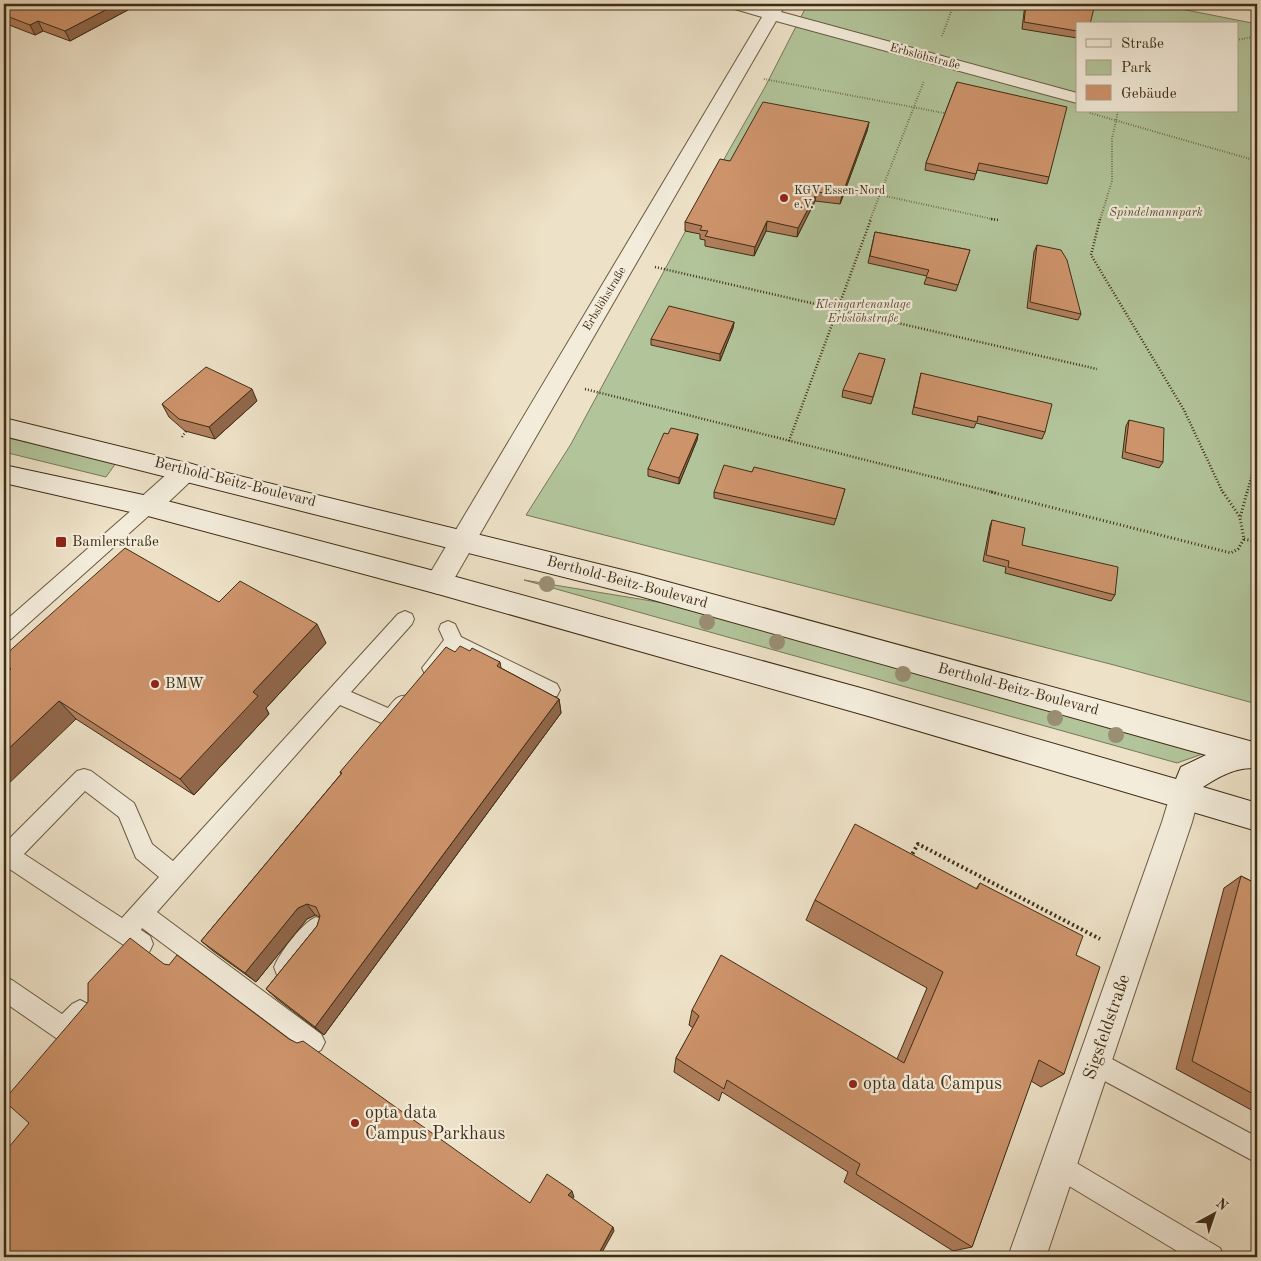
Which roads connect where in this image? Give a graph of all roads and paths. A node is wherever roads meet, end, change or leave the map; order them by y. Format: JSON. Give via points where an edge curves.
{"nodes":[{"id":1,"x":734,"y":4,"type":"edge"},
{"id":2,"x":954,"y":4,"type":"edge"},
{"id":3,"x":775,"y":9,"type":"edge"},
{"id":4,"x":1257,"y":36,"type":"edge"},
{"id":5,"x":1238,"y":40,"type":"edge"},
{"id":6,"x":933,"y":59,"type":"junction"},
{"id":7,"x":736,"y":74,"type":"junction"},
{"id":8,"x":1076,"y":98,"type":"edge"},
{"id":9,"x":913,"y":107,"type":"junction"},
{"id":10,"x":1090,"y":112,"type":"edge"},
{"id":11,"x":1118,"y":112,"type":"edge"},
{"id":12,"x":950,"y":114,"type":"edge"},
{"id":13,"x":1115,"y":122,"type":"junction"},
{"id":14,"x":1257,"y":162,"type":"edge"},
{"id":15,"x":842,"y":186,"type":"edge"},
{"id":16,"x":879,"y":194,"type":"junction"},
{"id":17,"x":998,"y":220,"type":"dead end"},
{"id":18,"x":627,"y":262,"type":"junction"},
{"id":19,"x":839,"y":310,"type":"junction"},
{"id":20,"x":1097,"y":369,"type":"dead end"},
{"id":21,"x":555,"y":382,"type":"junction"},
{"id":22,"x":192,"y":426,"type":"edge"},
{"id":23,"x":4,"y":428,"type":"edge"},
{"id":24,"x":182,"y":437,"type":"edge"},
{"id":25,"x":789,"y":441,"type":"junction"},
{"id":26,"x":1257,"y":456,"type":"edge"},
{"id":27,"x":186,"y":472,"type":"junction"},
{"id":28,"x":4,"y":474,"type":"edge"},
{"id":29,"x":148,"y":506,"type":"junction"},
{"id":30,"x":1240,"y":518,"type":"junction"},
{"id":31,"x":462,"y":539,"type":"junction"},
{"id":32,"x":1244,"y":539,"type":"junction"},
{"id":33,"x":1257,"y":542,"type":"edge"},
{"id":34,"x":438,"y":583,"type":"junction"},
{"id":35,"x":405,"y":619,"type":"dead end"},
{"id":36,"x":4,"y":634,"type":"edge"},
{"id":37,"x":550,"y":690,"type":"dead end"},
{"id":38,"x":337,"y":695,"type":"junction"},
{"id":39,"x":1252,"y":754,"type":"edge"},
{"id":40,"x":1184,"y":796,"type":"junction"},
{"id":41,"x":1257,"y":817,"type":"edge"},
{"id":42,"x":5,"y":857,"type":"edge"},
{"id":43,"x":909,"y":860,"type":"edge"},
{"id":44,"x":174,"y":876,"type":"junction"},
{"id":45,"x":141,"y":914,"type":"junction"},
{"id":46,"x":316,"y":928,"type":"edge"},
{"id":47,"x":124,"y":932,"type":"junction"},
{"id":48,"x":1132,"y":955,"type":"junction"},
{"id":49,"x":4,"y":988,"type":"edge"},
{"id":50,"x":258,"y":1001,"type":"junction"},
{"id":51,"x":313,"y":1042,"type":"edge"},
{"id":52,"x":1095,"y":1062,"type":"junction"},
{"id":53,"x":1257,"y":1151,"type":"edge"},
{"id":54,"x":1058,"y":1165,"type":"junction"},
{"id":55,"x":1027,"y":1257,"type":"edge"},
{"id":56,"x":1211,"y":1257,"type":"edge"}],
"edges":[{"from":1,"to":3,"type":"main road","name":"Erbslöhstraße"},
{"from":2,"to":6,"type":"path"},
{"from":3,"to":6,"type":"main road","name":"Erbslöhstraße"},
{"from":3,"to":7,"type":"main road","name":"Erbslöhstraße"},
{"from":4,"to":5,"type":"path"},
{"from":6,"to":8,"type":"main road","name":"Erbslöhstraße"},
{"from":6,"to":9,"type":"path"},
{"from":7,"to":9,"type":"path"},
{"from":7,"to":18,"type":"main road","name":"Erbslöhstraße"},
{"from":9,"to":12,"type":"path"},
{"from":9,"to":16,"type":"path"},
{"from":10,"to":13,"type":"path"},
{"from":11,"to":13,"type":"path"},
{"from":13,"to":14,"type":"path"},
{"from":13,"to":30,"type":"path","via":[[1112,181],[1091,255],[1184,410],[1224,495]]},
{"from":15,"to":16,"type":"path"},
{"from":16,"to":17,"type":"path"},
{"from":16,"to":19,"type":"path"},
{"from":18,"to":19,"type":"path"},
{"from":18,"to":21,"type":"main road","name":"Erbslöhstraße"},
{"from":19,"to":20,"type":"path"},
{"from":19,"to":25,"type":"path"},
{"from":21,"to":25,"type":"path"},
{"from":21,"to":31,"type":"main road","name":"Erbslöhstraße"},
{"from":22,"to":24,"type":"path"},
{"from":23,"to":27,"type":"main road","name":"Berthold-Beitz-Boulevard","via":[[90,446]]},
{"from":25,"to":32,"type":"path","via":[[1231,553]]},
{"from":26,"to":30,"type":"path"},
{"from":27,"to":29,"type":"main road"},
{"from":27,"to":31,"type":"main road","name":"Berthold-Beitz-Boulevard"},
{"from":28,"to":29,"type":"main road"},
{"from":29,"to":34,"type":"main road"},
{"from":29,"to":36,"type":"lane"},
{"from":30,"to":32,"type":"path"},
{"from":31,"to":34,"type":"main road","name":"Erbslöhstraße"},
{"from":31,"to":39,"type":"main road","name":"Berthold-Beitz-Boulevard"},
{"from":32,"to":33,"type":"path"},
{"from":34,"to":40,"type":"main road","via":[[868,703]]},
{"from":35,"to":38,"type":"lane"},
{"from":37,"to":38,"type":"lane","via":[[451,636],[419,684],[391,718]]},
{"from":38,"to":44,"type":"lane"},
{"from":39,"to":40,"type":"main road","name":"Berthold-Beitz-Boulevard","via":[[1215,765],[1192,777]]},
{"from":40,"to":41,"type":"main road"},
{"from":40,"to":48,"type":"main road","name":"Sigsfeldstraße"},
{"from":42,"to":44,"type":"lane","via":[[84,778],[127,810],[144,851]]},
{"from":42,"to":47,"type":"lane"},
{"from":43,"to":48,"type":"path","via":[[918,844]]},
{"from":44,"to":45,"type":"lane"},
{"from":45,"to":47,"type":"lane"},
{"from":45,"to":50,"type":"lane"},
{"from":46,"to":50,"type":"lane"},
{"from":47,"to":49,"type":"lane","via":[[142,944],[64,1030]]},
{"from":48,"to":52,"type":"main road","name":"Sigsfeldstraße"},
{"from":50,"to":51,"type":"lane"},
{"from":52,"to":53,"type":"lane"},
{"from":52,"to":54,"type":"main road","name":"Sigsfeldstraße"},
{"from":54,"to":55,"type":"main road","name":"Sigsfeldstraße"},
{"from":54,"to":56,"type":"lane"}]}
